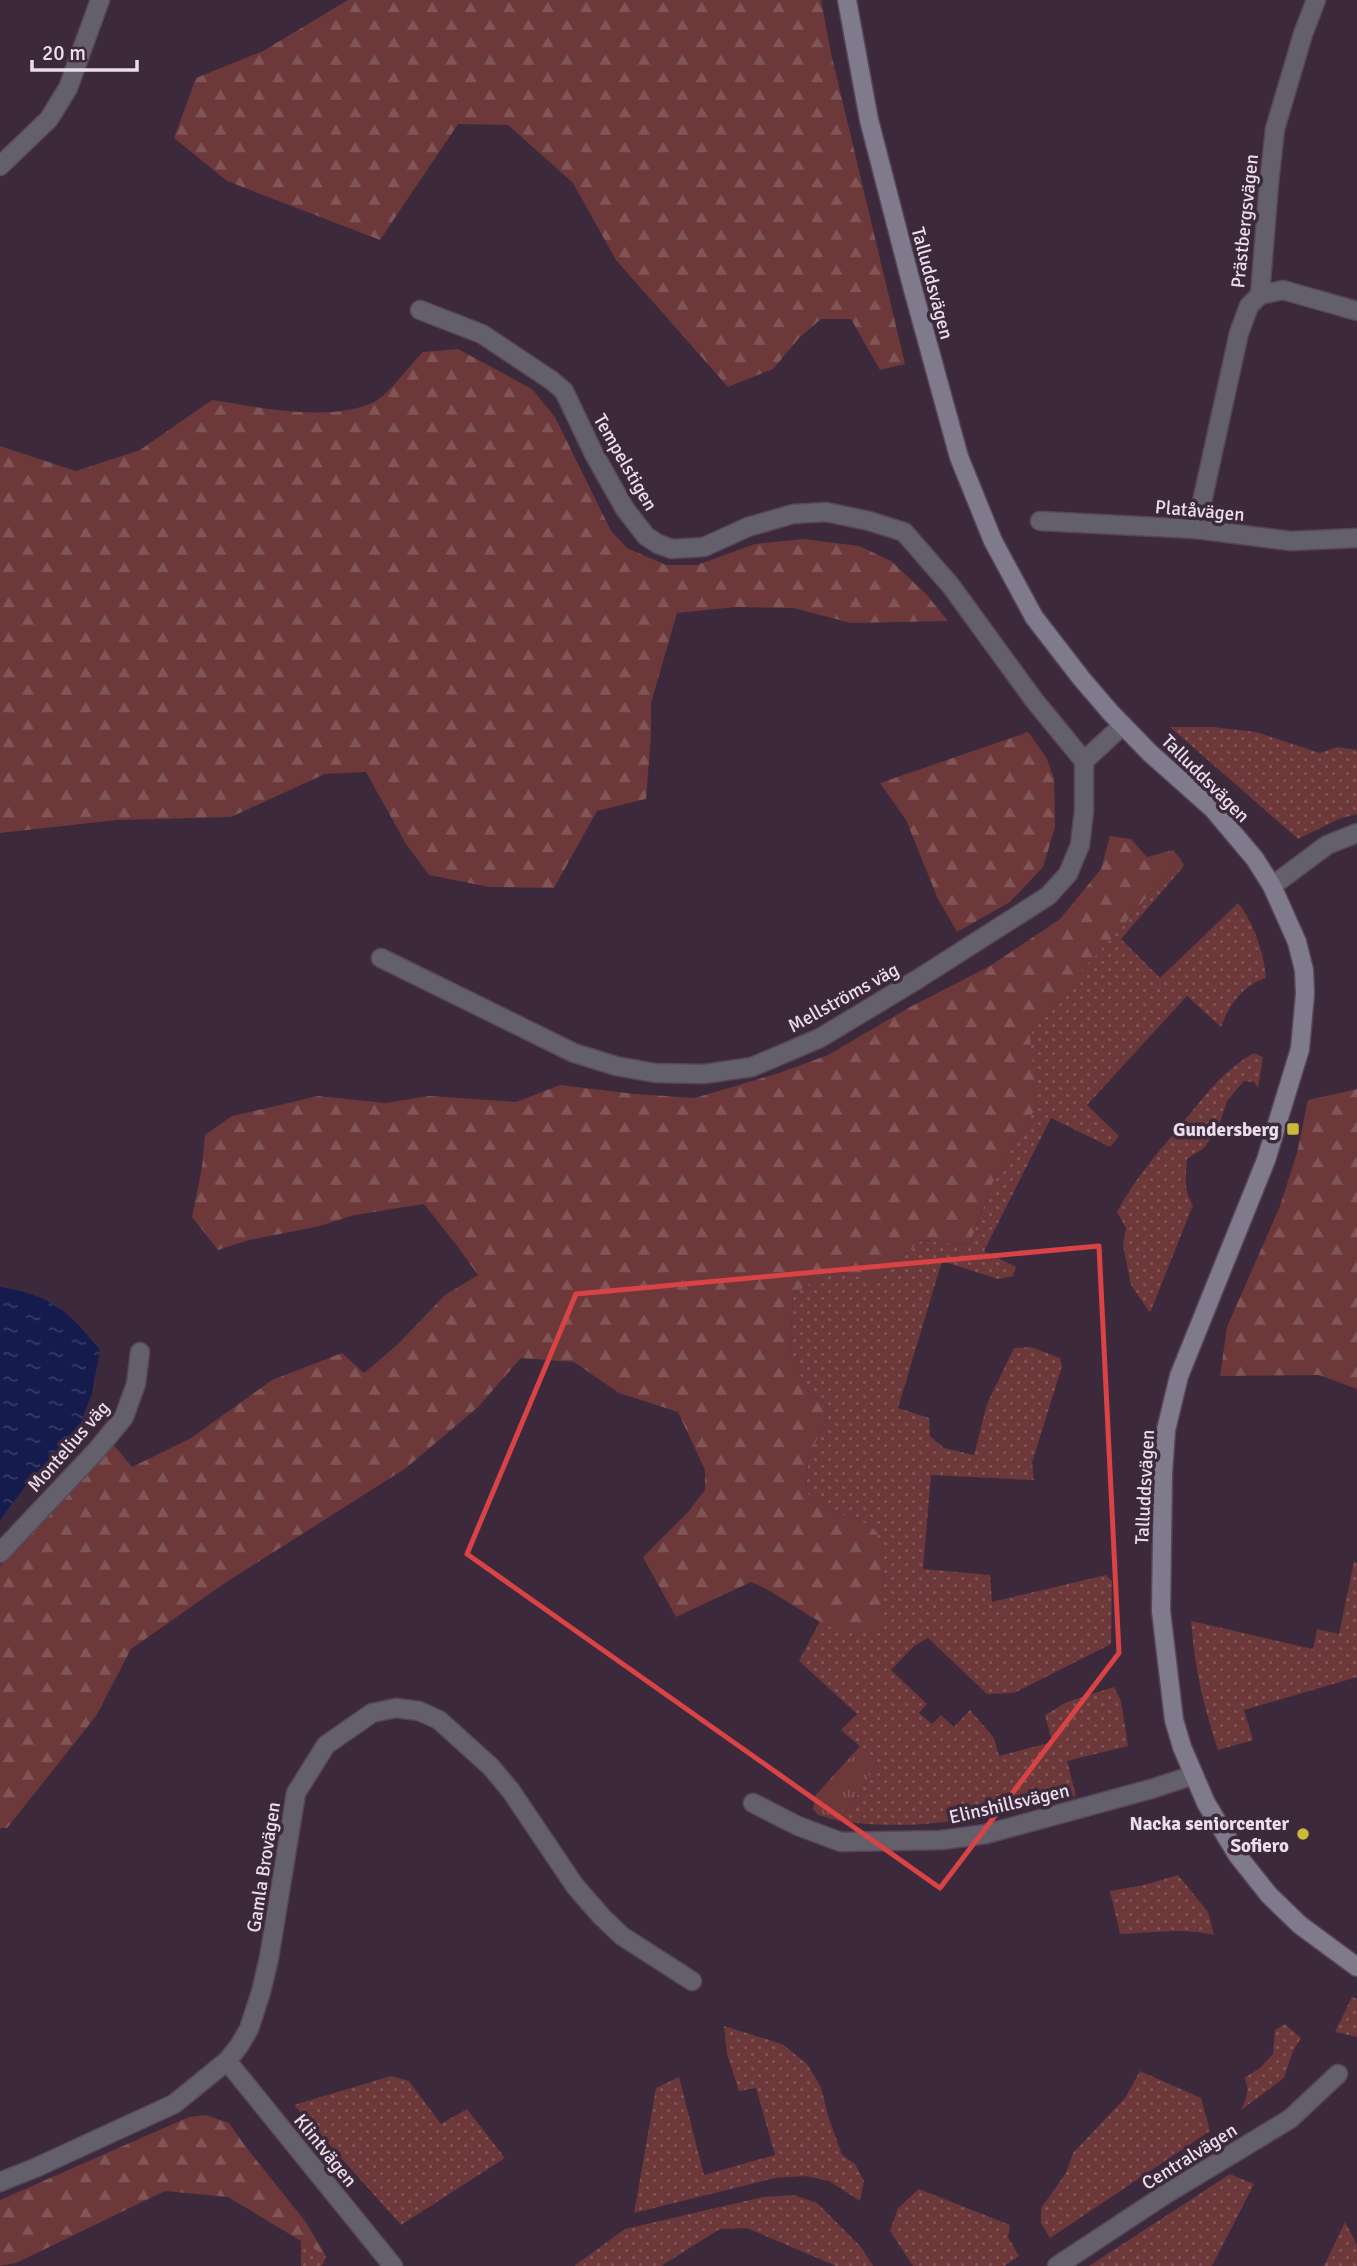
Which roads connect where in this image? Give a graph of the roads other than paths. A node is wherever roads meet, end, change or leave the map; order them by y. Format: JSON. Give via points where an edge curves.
{"nodes":[{"id":1,"x":100,"y":0,"type":"edge"},
{"id":2,"x":847,"y":0,"type":"edge"},
{"id":3,"x":1316,"y":0,"type":"edge"},
{"id":4,"x":0,"y":166,"type":"edge"},
{"id":5,"x":1261,"y":295,"type":"junction"},
{"id":6,"x":420,"y":310,"type":"dead end"},
{"id":7,"x":1357,"y":311,"type":"edge"},
{"id":8,"x":1040,"y":521,"type":"dead end"},
{"id":9,"x":1196,"y":529,"type":"junction"},
{"id":10,"x":1357,"y":538,"type":"edge"},
{"id":11,"x":1123,"y":725,"type":"junction"},
{"id":12,"x":1084,"y":761,"type":"junction"},
{"id":13,"x":1357,"y":833,"type":"edge"},
{"id":14,"x":1272,"y":886,"type":"junction"},
{"id":15,"x":382,"y":958,"type":"dead end"},
{"id":16,"x":140,"y":1352,"type":"dead end"},
{"id":17,"x":0,"y":1553,"type":"edge"},
{"id":18,"x":1194,"y":1775,"type":"junction"},
{"id":19,"x":753,"y":1803,"type":"dead end"},
{"id":20,"x":1357,"y":1967,"type":"edge"},
{"id":21,"x":692,"y":1981,"type":"dead end"},
{"id":22,"x":228,"y":2061,"type":"junction"},
{"id":23,"x":1338,"y":2074,"type":"dead end"},
{"id":24,"x":0,"y":2182,"type":"edge"},
{"id":25,"x":393,"y":2266,"type":"edge"},
{"id":26,"x":1057,"y":2266,"type":"edge"}],
"edges":[{"from":1,"to":4,"type":"street","via":[[68,88],[49,119]]},
{"from":2,"to":11,"type":"street","name":"Talluddsvägen","via":[[869,120],[959,457],[993,541],[1034,617]]},
{"from":3,"to":5,"type":"street","name":"Prästbergsvägen","via":[[1275,129]]},
{"from":5,"to":7,"type":"street","via":[[1283,290]]},
{"from":5,"to":9,"type":"street","name":"Prästbergsvägen","via":[[1250,306],[1239,333]]},
{"from":6,"to":12,"type":"street","name":"Tempelstigen","via":[[482,334],[564,391],[625,509],[658,544],[672,549],[704,547],[793,513],[826,512],[904,532],[951,586]]},
{"from":8,"to":9,"type":"street","name":"Platåvägen"},
{"from":9,"to":10,"type":"street","name":"Platåvägen","via":[[1291,541]]},
{"from":11,"to":12,"type":"street"},
{"from":11,"to":14,"type":"street","name":"Talluddsvägen","via":[[1213,809]]},
{"from":12,"to":15,"type":"street","name":"Mellströms väg","via":[[1080,845],[1068,874],[1048,896],[820,1038],[752,1067],[704,1074],[616,1066],[573,1053]]},
{"from":13,"to":14,"type":"street","via":[[1327,845]]},
{"from":14,"to":18,"type":"street","name":"Talluddsvägen","via":[[1304,970],[1300,1049],[1266,1160],[1179,1376],[1166,1430],[1161,1611],[1174,1720]]},
{"from":16,"to":17,"type":"street","name":"Montelius väg","via":[[136,1384],[124,1417]]},
{"from":18,"to":19,"type":"street","name":"Elinshillsvägen","via":[[996,1831],[941,1840],[841,1842]]},
{"from":18,"to":20,"type":"street","name":"Talluddsvägen","via":[[1238,1856],[1269,1895],[1300,1926]]},
{"from":21,"to":22,"type":"street","name":"Gamla Brovägen","via":[[622,1937],[601,1917],[491,1767],[439,1720],[419,1711],[382,1711],[326,1745],[296,1793],[261,1992],[248,2029]]},
{"from":22,"to":24,"type":"street","name":"Gamla Brovägen","via":[[174,2104]]},
{"from":22,"to":25,"type":"street","name":"Klintvägen"},
{"from":23,"to":26,"type":"street","name":"Centralvägen","via":[[1290,2119]]}]}
